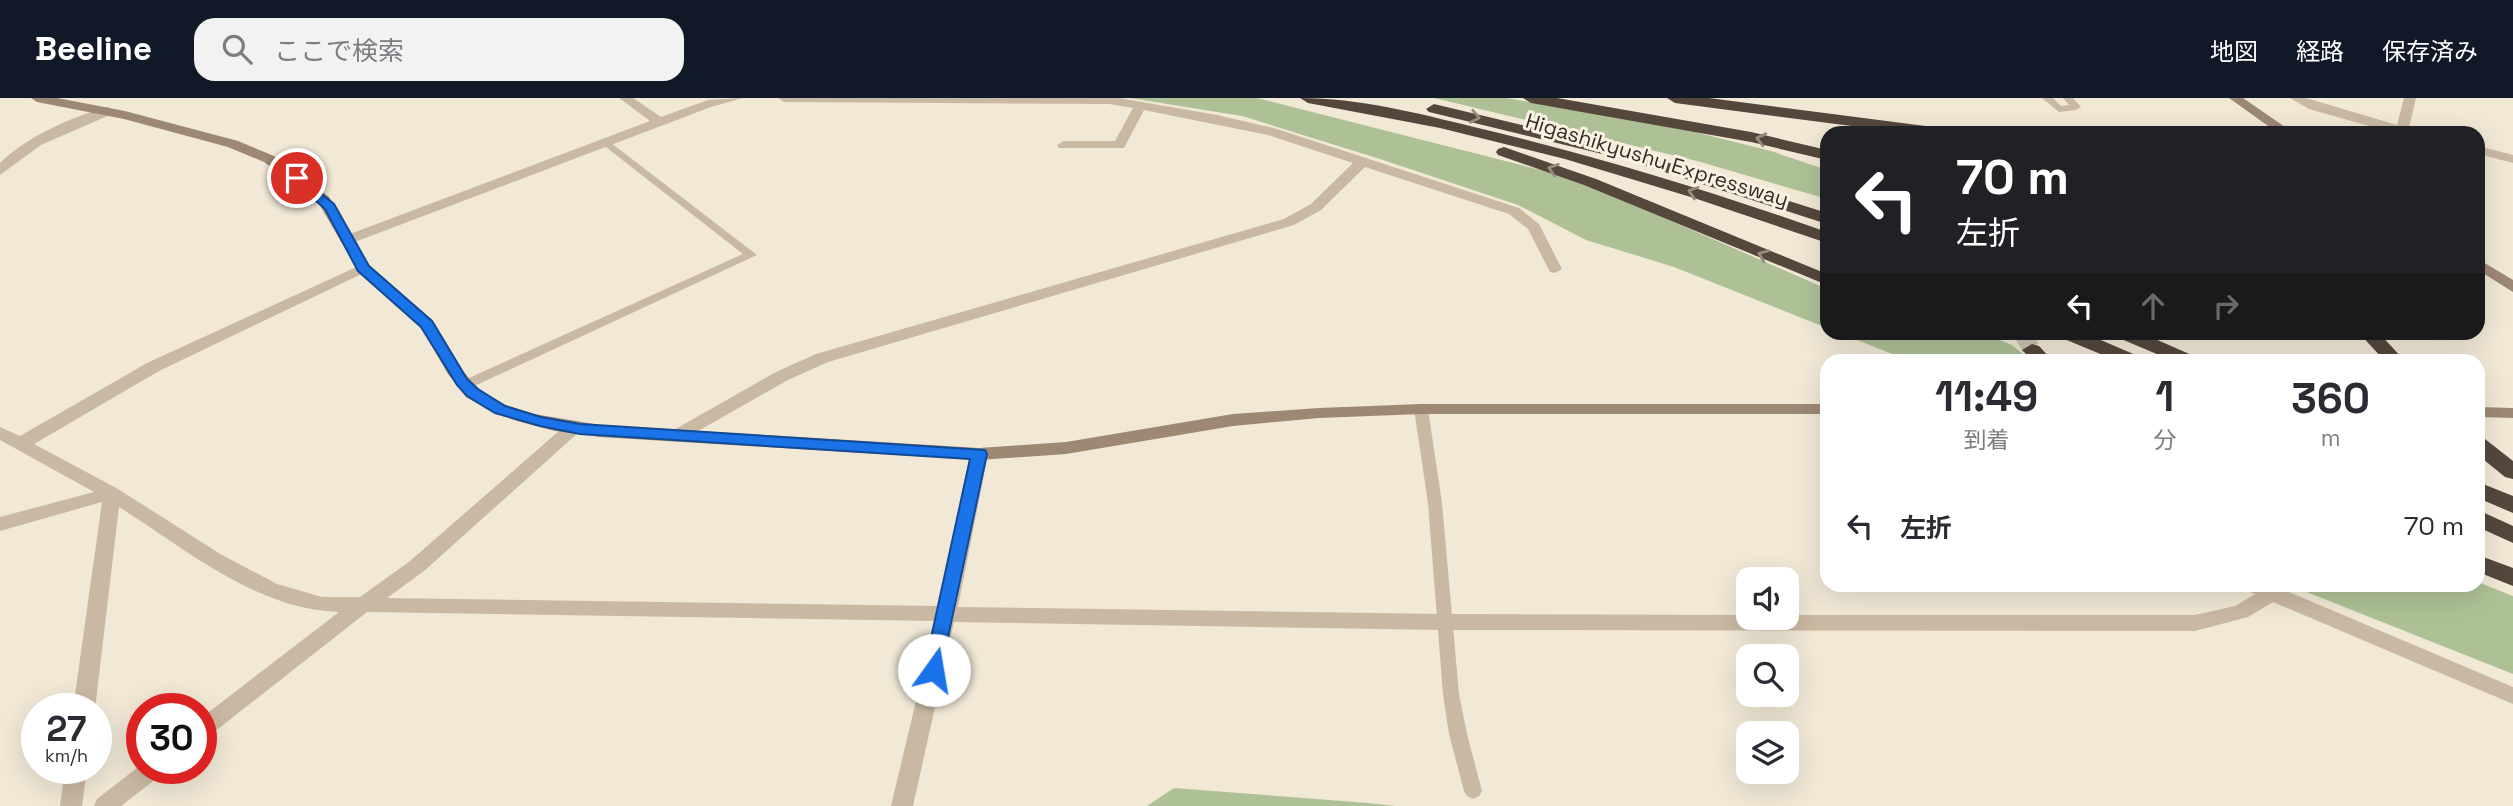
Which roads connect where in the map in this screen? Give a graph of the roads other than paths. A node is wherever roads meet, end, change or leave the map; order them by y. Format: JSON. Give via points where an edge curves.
{"nodes":[{"id":1,"x":37,"y":98,"type":"edge"},
{"id":2,"x":625,"y":98,"type":"edge"},
{"id":3,"x":737,"y":98,"type":"edge"},
{"id":4,"x":784,"y":98,"type":"edge"},
{"id":5,"x":1308,"y":98,"type":"edge"},
{"id":6,"x":1384,"y":98,"type":"edge"},
{"id":7,"x":1531,"y":98,"type":"edge"},
{"id":8,"x":1675,"y":98,"type":"edge"},
{"id":9,"x":2047,"y":98,"type":"edge"},
{"id":10,"x":2068,"y":98,"type":"edge"},
{"id":11,"x":2235,"y":98,"type":"edge"},
{"id":12,"x":2296,"y":98,"type":"edge"},
{"id":13,"x":2410,"y":98,"type":"edge"},
{"id":14,"x":2327,"y":104,"type":"edge"},
{"id":15,"x":1352,"y":105,"type":"junction"},
{"id":16,"x":1140,"y":106,"type":"junction"},
{"id":17,"x":108,"y":111,"type":"junction"},
{"id":18,"x":659,"y":122,"type":"junction"},
{"id":19,"x":1872,"y":125,"type":"junction"},
{"id":20,"x":1876,"y":126,"type":"edge"},
{"id":21,"x":1881,"y":126,"type":"edge"},
{"id":22,"x":2277,"y":126,"type":"edge"},
{"id":23,"x":2388,"y":126,"type":"edge"},
{"id":24,"x":2405,"y":126,"type":"edge"},
{"id":25,"x":606,"y":142,"type":"junction"},
{"id":26,"x":1064,"y":145,"type":"dead end"},
{"id":27,"x":2485,"y":152,"type":"edge"},
{"id":28,"x":1820,"y":153,"type":"edge"},
{"id":29,"x":2513,"y":159,"type":"edge"},
{"id":30,"x":1363,"y":161,"type":"junction"},
{"id":31,"x":0,"y":171,"type":"edge"},
{"id":32,"x":1820,"y":217,"type":"edge"},
{"id":33,"x":1820,"y":236,"type":"edge"},
{"id":34,"x":347,"y":240,"type":"junction"},
{"id":35,"x":363,"y":268,"type":"junction"},
{"id":36,"x":2485,"y":268,"type":"edge"},
{"id":37,"x":1555,"y":269,"type":"dead end"},
{"id":38,"x":1820,"y":277,"type":"edge"},
{"id":39,"x":2513,"y":287,"type":"edge"},
{"id":40,"x":2083,"y":340,"type":"edge"},
{"id":41,"x":2140,"y":340,"type":"edge"},
{"id":42,"x":2375,"y":340,"type":"edge"},
{"id":43,"x":2117,"y":354,"type":"edge"},
{"id":44,"x":2174,"y":354,"type":"edge"},
{"id":45,"x":2388,"y":354,"type":"edge"},
{"id":46,"x":465,"y":385,"type":"junction"},
{"id":47,"x":1820,"y":408,"type":"edge"},
{"id":48,"x":1422,"y":409,"type":"junction"},
{"id":49,"x":2485,"y":412,"type":"edge"},
{"id":50,"x":2513,"y":413,"type":"edge"},
{"id":51,"x":573,"y":428,"type":"junction"},
{"id":52,"x":0,"y":433,"type":"edge"},
{"id":53,"x":678,"y":435,"type":"junction"},
{"id":54,"x":20,"y":444,"type":"junction"},
{"id":55,"x":2485,"y":450,"type":"edge"},
{"id":56,"x":979,"y":454,"type":"junction"},
{"id":57,"x":2513,"y":472,"type":"edge"},
{"id":58,"x":2485,"y":492,"type":"edge"},
{"id":59,"x":112,"y":493,"type":"junction"},
{"id":60,"x":2513,"y":505,"type":"edge"},
{"id":61,"x":2485,"y":521,"type":"edge"},
{"id":62,"x":0,"y":524,"type":"edge"},
{"id":63,"x":2513,"y":535,"type":"edge"},
{"id":64,"x":2485,"y":566,"type":"edge"},
{"id":65,"x":2513,"y":577,"type":"edge"},
{"id":66,"x":2266,"y":592,"type":"edge"},
{"id":67,"x":2270,"y":594,"type":"junction"},
{"id":68,"x":361,"y":606,"type":"junction"},
{"id":69,"x":947,"y":615,"type":"junction"},
{"id":70,"x":1445,"y":622,"type":"junction"},
{"id":71,"x":86,"y":693,"type":"edge"},
{"id":72,"x":2513,"y":696,"type":"edge"},
{"id":73,"x":217,"y":718,"type":"edge"},
{"id":74,"x":74,"y":784,"type":"edge"},
{"id":75,"x":133,"y":784,"type":"edge"},
{"id":76,"x":1473,"y":791,"type":"dead end"},
{"id":77,"x":71,"y":806,"type":"edge"},
{"id":78,"x":105,"y":806,"type":"edge"},
{"id":79,"x":902,"y":806,"type":"edge"}],
"edges":[{"from":1,"to":17,"type":"street"},
{"from":2,"to":18,"type":"street"},
{"from":3,"to":18,"type":"street","via":[[717,100]]},
{"from":4,"to":16,"type":"street","via":[[1094,99]]},
{"from":5,"to":15,"type":"highway","name":"Higashikyushu Expressway"},
{"from":6,"to":32,"type":"highway","name":"Higashikyushu Expressway","one_way":true,"via":[[1632,156]]},
{"from":28,"to":7,"type":"highway","one_way":true,"via":[[1751,136]]},
{"from":8,"to":19,"type":"highway"},
{"from":9,"to":10,"type":"lane","via":[[2059,109],[2076,107]]},
{"from":11,"to":22,"type":"street"},
{"from":12,"to":14,"type":"street"},
{"from":13,"to":24,"type":"street"},
{"from":14,"to":23,"type":"street"},
{"from":33,"to":15,"type":"highway","name":"Higashikyushu Expressway","one_way":true,"via":[[1613,168]]},
{"from":38,"to":15,"type":"highway","one_way":true,"via":[[1590,182]]},
{"from":16,"to":26,"type":"street","via":[[1119,145]]},
{"from":16,"to":30,"type":"street","via":[[1243,125]]},
{"from":17,"to":31,"type":"street","via":[[27,147]]},
{"from":17,"to":34,"type":"street","via":[[233,144],[269,159],[324,200]]},
{"from":18,"to":25,"type":"street"},
{"from":19,"to":20,"type":"highway"},
{"from":19,"to":21,"type":"highway"},
{"from":25,"to":34,"type":"street"},
{"from":25,"to":46,"type":"lane","via":[[751,255]]},
{"from":27,"to":29,"type":"street"},
{"from":30,"to":37,"type":"street","via":[[1514,211],[1534,227]]},
{"from":30,"to":53,"type":"street","via":[[1317,207],[1289,222],[834,353],[782,376]]},
{"from":34,"to":35,"type":"street"},
{"from":35,"to":46,"type":"street","via":[[427,324]]},
{"from":35,"to":54,"type":"street","via":[[153,367]]},
{"from":36,"to":39,"type":"street"},
{"from":40,"to":43,"type":"highway"},
{"from":41,"to":44,"type":"highway"},
{"from":42,"to":45,"type":"highway"},
{"from":46,"to":51,"type":"street","via":[[500,409]]},
{"from":47,"to":48,"type":"street"},
{"from":48,"to":56,"type":"street","via":[[1262,416],[1066,448]]},
{"from":48,"to":70,"type":"lane"},
{"from":49,"to":50,"type":"street"},
{"from":51,"to":53,"type":"street"},
{"from":51,"to":68,"type":"street","via":[[417,566]]},
{"from":52,"to":54,"type":"street"},
{"from":53,"to":56,"type":"street"},
{"from":54,"to":59,"type":"street"},
{"from":55,"to":57,"type":"highway"},
{"from":56,"to":69,"type":"street"},
{"from":58,"to":60,"type":"highway"},
{"from":59,"to":62,"type":"street"},
{"from":59,"to":68,"type":"street","via":[[223,563],[288,597]]},
{"from":59,"to":71,"type":"street"},
{"from":61,"to":63,"type":"highway"},
{"from":64,"to":65,"type":"highway"},
{"from":66,"to":67,"type":"street"},
{"from":67,"to":70,"type":"street","via":[[2241,612],[2195,623]]},
{"from":67,"to":72,"type":"street"},
{"from":68,"to":69,"type":"street"},
{"from":68,"to":73,"type":"street"},
{"from":69,"to":70,"type":"street"},
{"from":69,"to":79,"type":"street"},
{"from":70,"to":76,"type":"lane","via":[[1451,694]]},
{"from":74,"to":77,"type":"street"},
{"from":75,"to":78,"type":"street"}]}
